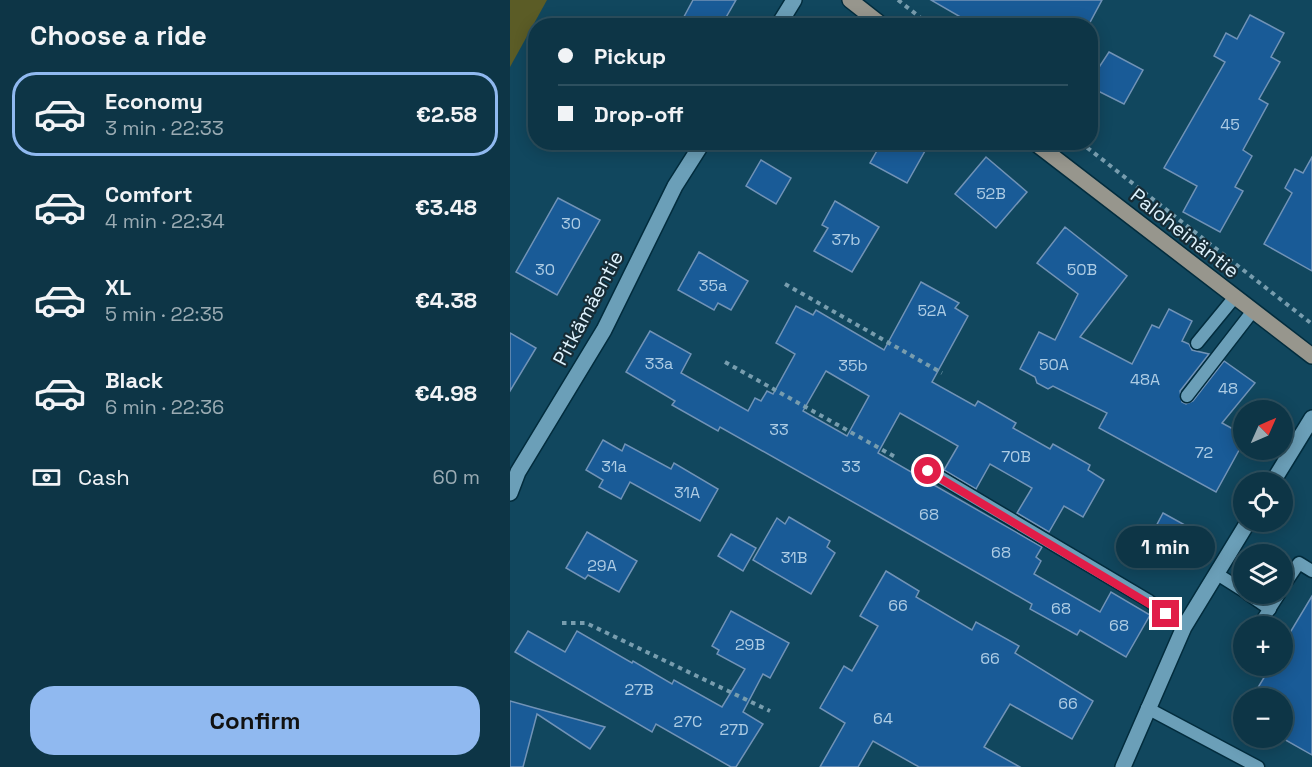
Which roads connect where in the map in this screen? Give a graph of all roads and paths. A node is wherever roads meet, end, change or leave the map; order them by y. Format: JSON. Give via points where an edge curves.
{"nodes":[{"id":1,"x":794,"y":0,"type":"edge"},
{"id":2,"x":850,"y":0,"type":"edge"},
{"id":3,"x":898,"y":0,"type":"edge"},
{"id":4,"x":783,"y":18,"type":"edge"},
{"id":5,"x":873,"y":18,"type":"edge"},
{"id":6,"x":921,"y":18,"type":"edge"},
{"id":7,"x":698,"y":150,"type":"edge"},
{"id":8,"x":1044,"y":150,"type":"edge"},
{"id":9,"x":1090,"y":150,"type":"edge"},
{"id":10,"x":785,"y":284,"type":"dead end"},
{"id":11,"x":1234,"y":298,"type":"junction"},
{"id":12,"x":1252,"y":312,"type":"junction"},
{"id":13,"x":1312,"y":324,"type":"edge"},
{"id":14,"x":1197,"y":343,"type":"dead end"},
{"id":15,"x":1312,"y":356,"type":"edge"},
{"id":16,"x":725,"y":362,"type":"dead end"},
{"id":17,"x":942,"y":373,"type":"dead end"},
{"id":18,"x":1186,"y":396,"type":"dead end"},
{"id":19,"x":1312,"y":418,"type":"edge"},
{"id":20,"x":897,"y":458,"type":"dead end"},
{"id":21,"x":928,"y":471,"type":"dead end"},
{"id":22,"x":1279,"y":472,"type":"edge"},
{"id":23,"x":510,"y":493,"type":"edge"},
{"id":24,"x":1242,"y":532,"type":"edge"},
{"id":25,"x":1312,"y":571,"type":"edge"},
{"id":26,"x":1293,"y":572,"type":"edge"},
{"id":27,"x":1217,"y":574,"type":"junction"},
{"id":28,"x":1233,"y":584,"type":"edge"},
{"id":29,"x":1263,"y":604,"type":"edge"},
{"id":30,"x":1273,"y":604,"type":"edge"},
{"id":31,"x":1270,"y":609,"type":"junction"},
{"id":32,"x":1265,"y":616,"type":"edge"},
{"id":33,"x":562,"y":622,"type":"dead end"},
{"id":34,"x":1184,"y":627,"type":"junction"},
{"id":35,"x":1147,"y":708,"type":"junction"},
{"id":36,"x":770,"y":711,"type":"dead end"},
{"id":37,"x":1123,"y":767,"type":"edge"},
{"id":38,"x":1258,"y":767,"type":"edge"}],
"edges":[{"from":1,"to":4,"type":"street"},
{"from":2,"to":5,"type":"street"},
{"from":3,"to":6,"type":"path"},
{"from":7,"to":23,"type":"street","name":"Pitkämäentie","via":[[661,213],[604,330],[518,472]]},
{"from":8,"to":11,"type":"street","name":"Paloheinäntie"},
{"from":9,"to":13,"type":"path"},
{"from":10,"to":17,"type":"path"},
{"from":11,"to":12,"type":"street","name":"Paloheinäntie"},
{"from":11,"to":14,"type":"lane"},
{"from":12,"to":15,"type":"street","name":"Paloheinäntie"},
{"from":12,"to":18,"type":"lane"},
{"from":16,"to":20,"type":"path"},
{"from":19,"to":22,"type":"street"},
{"from":21,"to":34,"type":"lane","via":[[1149,601]]},
{"from":24,"to":27,"type":"street"},
{"from":25,"to":26,"type":"lane","via":[[1299,563]]},
{"from":27,"to":28,"type":"lane"},
{"from":27,"to":34,"type":"street"},
{"from":29,"to":31,"type":"lane"},
{"from":30,"to":31,"type":"lane"},
{"from":31,"to":32,"type":"lane"},
{"from":33,"to":36,"type":"path","via":[[586,623]]},
{"from":34,"to":35,"type":"street"},
{"from":35,"to":37,"type":"street"},
{"from":35,"to":38,"type":"lane"}]}
